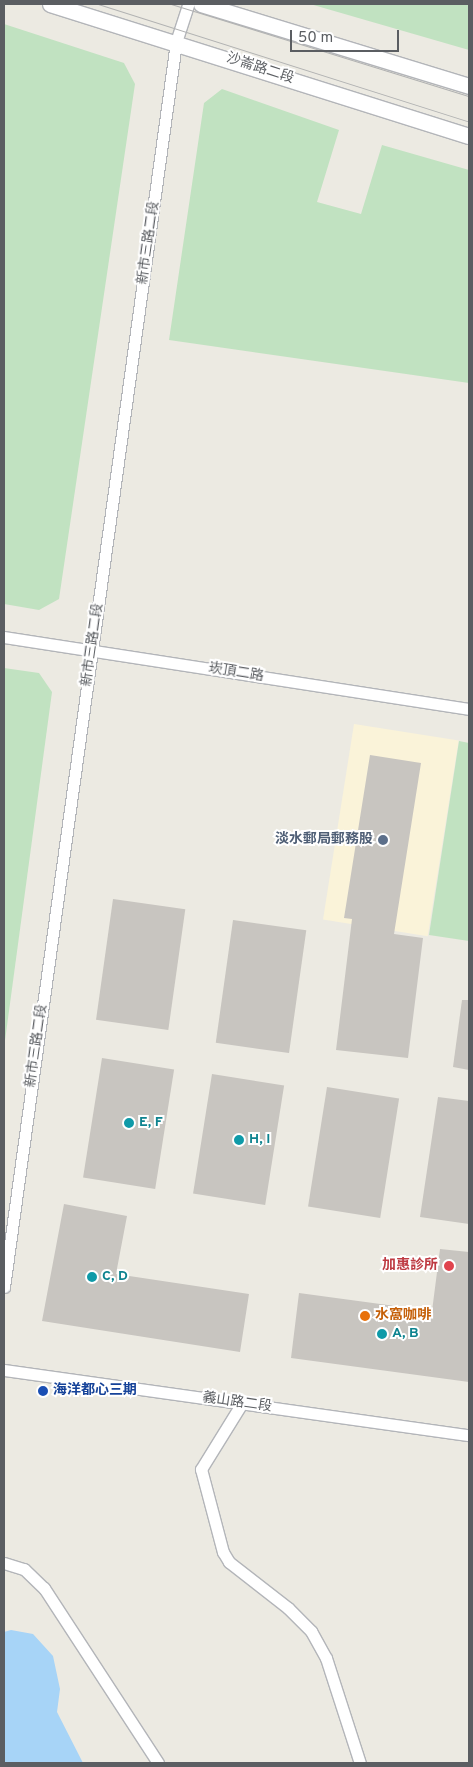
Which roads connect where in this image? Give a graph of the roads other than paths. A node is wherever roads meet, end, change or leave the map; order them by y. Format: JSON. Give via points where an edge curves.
{"nodes":[{"id":1,"x":50,"y":4,"type":"edge"},
{"id":2,"x":188,"y":4,"type":"edge"},
{"id":3,"x":201,"y":4,"type":"edge"},
{"id":4,"x":176,"y":42,"type":"junction"},
{"id":5,"x":469,"y":86,"type":"edge"},
{"id":6,"x":469,"y":136,"type":"edge"},
{"id":7,"x":4,"y":637,"type":"edge"},
{"id":8,"x":92,"y":651,"type":"junction"},
{"id":9,"x":469,"y":709,"type":"edge"},
{"id":10,"x":4,"y":1287,"type":"edge"},
{"id":11,"x":4,"y":1370,"type":"edge"},
{"id":12,"x":242,"y":1403,"type":"junction"},
{"id":13,"x":469,"y":1435,"type":"edge"},
{"id":14,"x":4,"y":1563,"type":"edge"},
{"id":15,"x":158,"y":1763,"type":"edge"},
{"id":16,"x":360,"y":1763,"type":"edge"}],
"edges":[{"from":1,"to":4,"type":"street","name":"沙崙路二段"},
{"from":2,"to":4,"type":"street","name":"新市三路二段"},
{"from":3,"to":5,"type":"street"},
{"from":4,"to":6,"type":"street","name":"沙崙路二段"},
{"from":4,"to":8,"type":"street","name":"新市三路二段"},
{"from":7,"to":8,"type":"street","name":"崁頂二路"},
{"from":8,"to":9,"type":"street","name":"崁頂二路"},
{"from":8,"to":10,"type":"street","name":"新市三路二段"},
{"from":11,"to":12,"type":"street","name":"義山路二段"},
{"from":12,"to":13,"type":"street","name":"義山路二段"},
{"from":12,"to":16,"type":"street","via":[[201,1469],[223,1552],[229,1562],[288,1608],[311,1632],[326,1658]]},
{"from":14,"to":15,"type":"street","via":[[24,1569],[44,1588]]}]}
